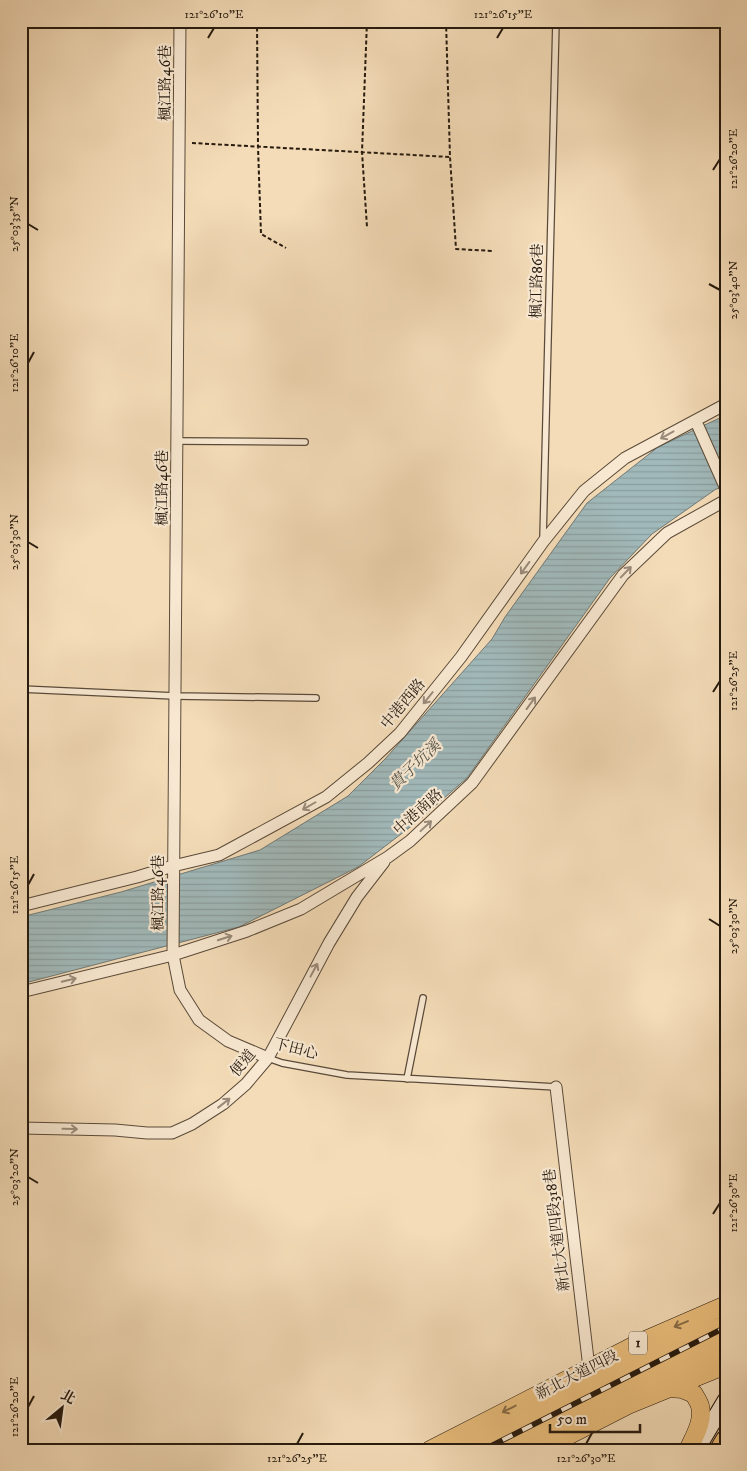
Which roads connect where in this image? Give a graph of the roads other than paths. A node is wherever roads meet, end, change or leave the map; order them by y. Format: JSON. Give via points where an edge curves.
{"nodes":[{"id":1,"x":180,"y":21,"type":"edge"},
{"id":2,"x":556,"y":21,"type":"edge"},
{"id":3,"x":726,"y":404,"type":"edge"},
{"id":4,"x":697,"y":423,"type":"junction"},
{"id":5,"x":178,"y":441,"type":"junction"},
{"id":6,"x":305,"y":442,"type":"dead end"},
{"id":7,"x":726,"y":489,"type":"edge"},
{"id":8,"x":726,"y":500,"type":"edge"},
{"id":9,"x":543,"y":542,"type":"junction"},
{"id":10,"x":21,"y":689,"type":"edge"},
{"id":11,"x":175,"y":696,"type":"junction"},
{"id":12,"x":316,"y":698,"type":"dead end"},
{"id":13,"x":388,"y":856,"type":"junction"},
{"id":14,"x":173,"y":870,"type":"junction"},
{"id":15,"x":21,"y":906,"type":"edge"},
{"id":16,"x":173,"y":951,"type":"junction"},
{"id":17,"x":21,"y":992,"type":"edge"},
{"id":18,"x":423,"y":998,"type":"dead end"},
{"id":19,"x":268,"y":1058,"type":"junction"},
{"id":20,"x":407,"y":1079,"type":"junction"},
{"id":21,"x":556,"y":1087,"type":"joint"},
{"id":22,"x":21,"y":1128,"type":"edge"},
{"id":23,"x":726,"y":1305,"type":"edge"},
{"id":24,"x":726,"y":1326,"type":"edge"},
{"id":25,"x":726,"y":1339,"type":"edge"},
{"id":26,"x":726,"y":1350,"type":"edge"},
{"id":27,"x":726,"y":1365,"type":"edge"},
{"id":28,"x":589,"y":1368,"type":"junction"},
{"id":29,"x":669,"y":1388,"type":"junction"},
{"id":30,"x":726,"y":1400,"type":"edge"},
{"id":31,"x":552,"y":1403,"type":"junction"},
{"id":32,"x":566,"y":1420,"type":"junction"},
{"id":33,"x":726,"y":1440,"type":"edge"},
{"id":34,"x":430,"y":1450,"type":"edge"},
{"id":35,"x":459,"y":1450,"type":"edge"},
{"id":36,"x":470,"y":1450,"type":"edge"},
{"id":37,"x":491,"y":1450,"type":"edge"},
{"id":38,"x":503,"y":1450,"type":"edge"},
{"id":39,"x":514,"y":1450,"type":"edge"},
{"id":40,"x":540,"y":1450,"type":"edge"},
{"id":41,"x":688,"y":1450,"type":"edge"},
{"id":42,"x":696,"y":1450,"type":"edge"},
{"id":43,"x":720,"y":1450,"type":"edge"}],
"edges":[{"from":1,"to":5,"type":"street","name":"楓江路46巷"},
{"from":2,"to":9,"type":"lane","name":"楓江路86巷"},
{"from":3,"to":4,"type":"street","name":"中港西路"},
{"from":4,"to":7,"type":"street"},
{"from":4,"to":9,"type":"street","name":"中港西路","one_way":true,"via":[[625,458],[584,491]]},
{"from":5,"to":6,"type":"lane"},
{"from":5,"to":11,"type":"street","name":"楓江路46巷"},
{"from":13,"to":8,"type":"street","name":"中港南路","one_way":true,"via":[[410,841],[472,783],[622,575],[667,533]]},
{"from":9,"to":14,"type":"street","name":"中港西路","one_way":true,"via":[[449,672],[400,733],[368,763],[326,797],[220,855]]},
{"from":10,"to":11,"type":"lane"},
{"from":11,"to":12,"type":"lane"},
{"from":11,"to":14,"type":"street","name":"楓江路46巷"},
{"from":16,"to":13,"type":"street","name":"中港南路","one_way":true,"via":[[247,931],[301,909]]},
{"from":19,"to":13,"type":"street","name":"便道","one_way":true,"via":[[329,942]]},
{"from":14,"to":15,"type":"street","name":"中港西路"},
{"from":14,"to":16,"type":"street","name":"楓江路46巷"},
{"from":17,"to":16,"type":"street","name":"中港南路","one_way":true},
{"from":16,"to":19,"type":"street","name":"下田心","via":[[180,990],[199,1020],[228,1041]]},
{"from":18,"to":20,"type":"lane"},
{"from":19,"to":20,"type":"lane","name":"下田心","via":[[347,1075]]},
{"from":22,"to":19,"type":"street","name":"便道","one_way":true,"via":[[172,1133],[222,1104],[246,1084]]},
{"from":20,"to":21,"type":"lane","name":"下田心"},
{"from":21,"to":28,"type":"street","name":"新北大道四段318巷","via":[[568,1234]]},
{"from":23,"to":28,"type":"main road","name":"新北大道四段","number":"1","one_way":true,"via":[[652,1336]]},
{"from":24,"to":31,"type":"highway","number":"1","via":[[690,1338]]},
{"from":25,"to":37,"type":"main road","name":"新北大道四段","number":"1","via":[[684,1352]]},
{"from":26,"to":32,"type":"highway","via":[[654,1378]]},
{"from":27,"to":29,"type":"main road"},
{"from":28,"to":34,"type":"main road","name":"新北大道四段","number":"1","one_way":true},
{"from":29,"to":40,"type":"main road"},
{"from":29,"to":41,"type":"main road","via":[[694,1394],[700,1406],[696,1434]]},
{"from":30,"to":42,"type":"street"},
{"from":31,"to":35,"type":"highway","number":"1"},
{"from":31,"to":36,"type":"highway"},
{"from":32,"to":38,"type":"highway"},
{"from":32,"to":39,"type":"highway"},
{"from":33,"to":43,"type":"highway"}]}
